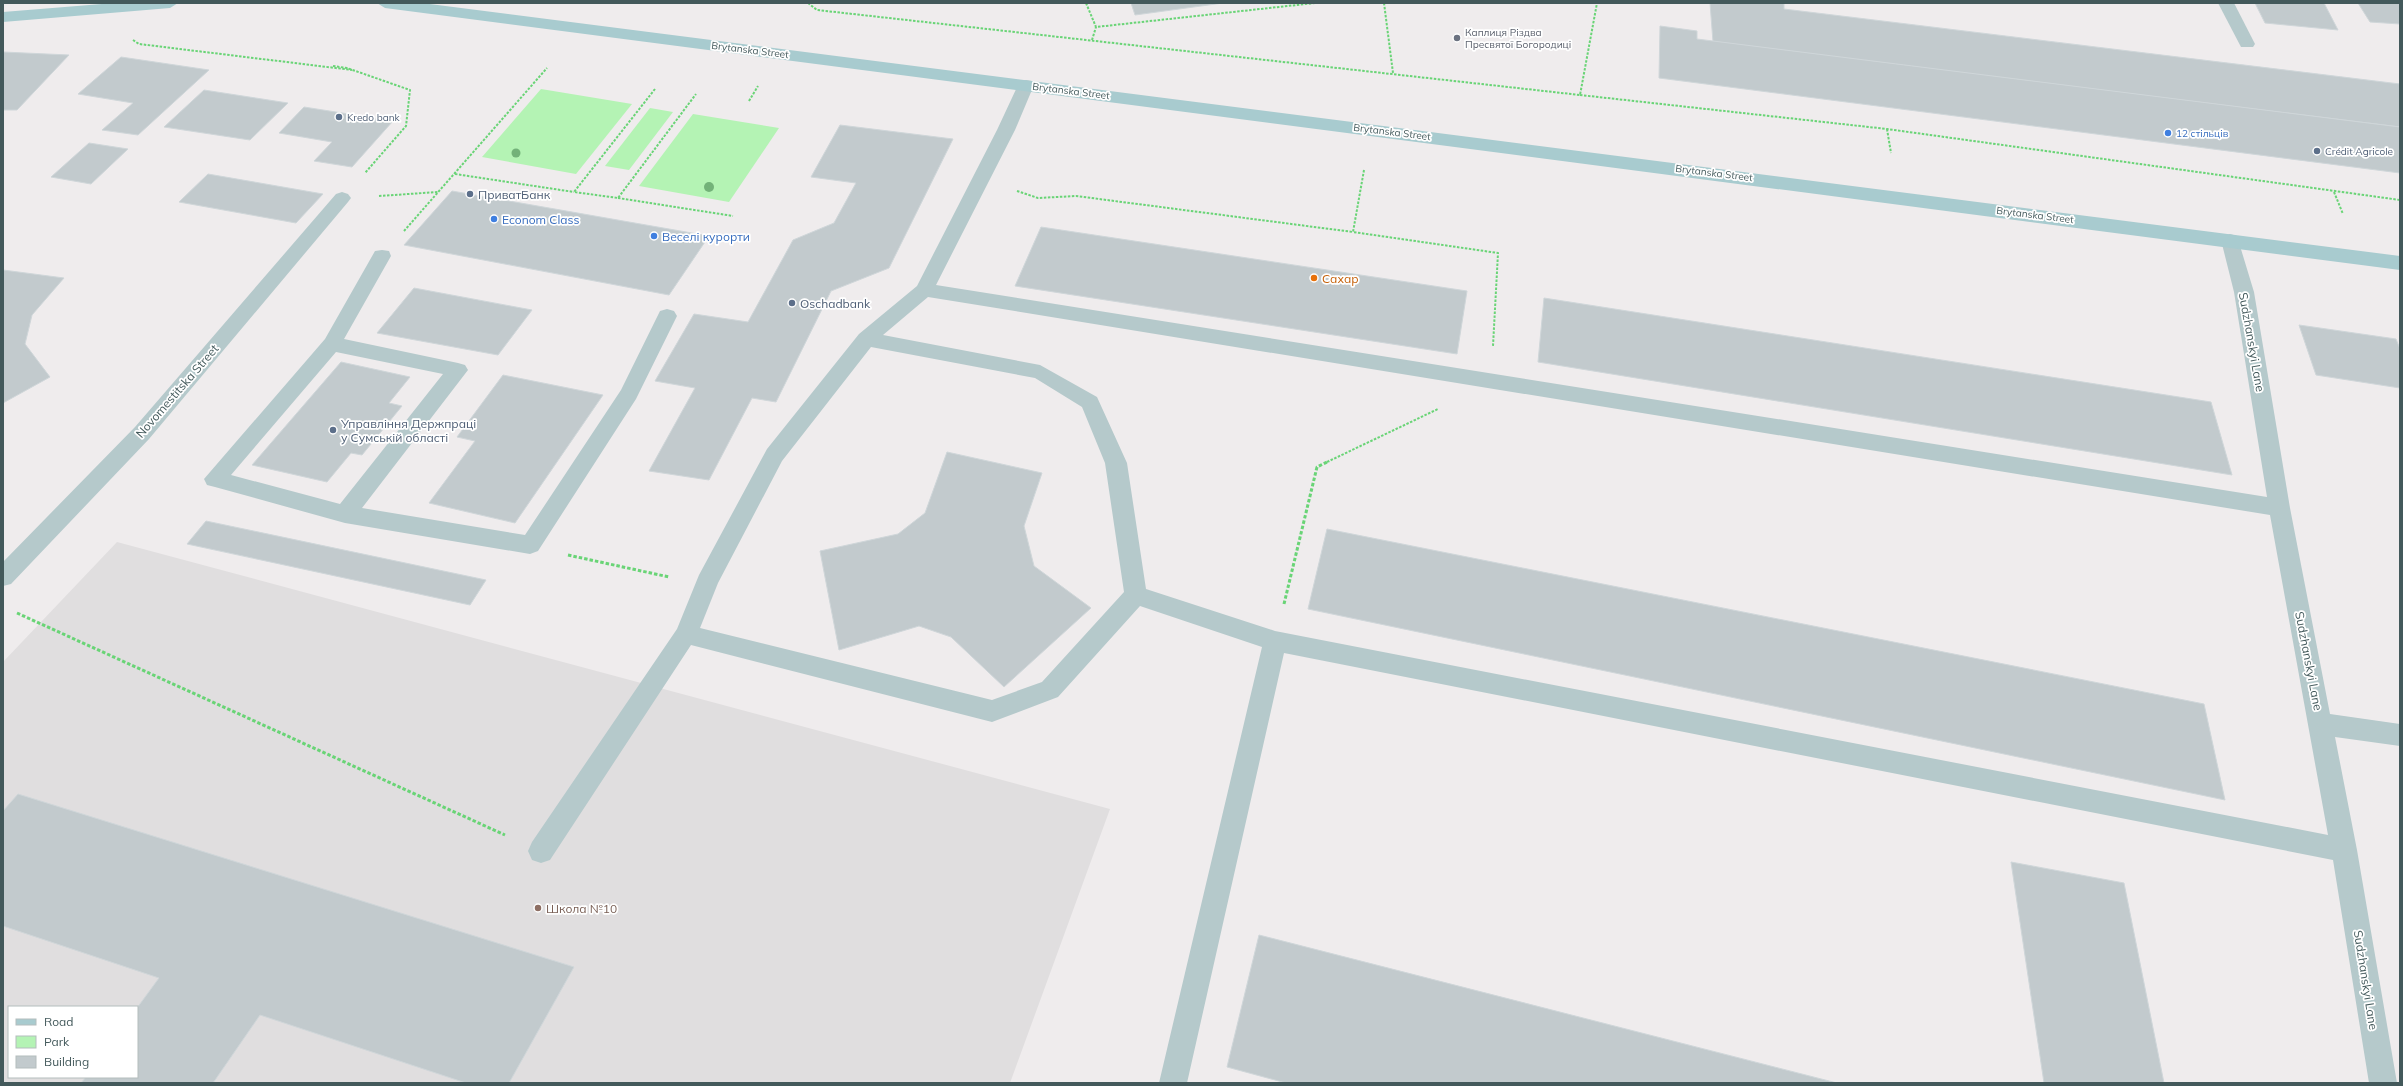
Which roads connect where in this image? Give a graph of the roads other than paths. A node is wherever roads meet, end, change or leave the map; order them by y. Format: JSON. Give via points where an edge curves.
{"nodes":[{"id":1,"x":170,"y":3,"type":"edge"},
{"id":2,"x":384,"y":3,"type":"edge"},
{"id":3,"x":2226,"y":3,"type":"edge"},
{"id":4,"x":3,"y":16,"type":"edge"},
{"id":5,"x":2247,"y":44,"type":"dead end"},
{"id":6,"x":1026,"y":85,"type":"junction"},
{"id":7,"x":342,"y":198,"type":"road end"},
{"id":8,"x":2230,"y":240,"type":"junction"},
{"id":9,"x":382,"y":256,"type":"road end"},
{"id":10,"x":2400,"y":263,"type":"edge"},
{"id":11,"x":924,"y":290,"type":"junction"},
{"id":12,"x":667,"y":316,"type":"dead end"},
{"id":13,"x":866,"y":339,"type":"junction"},
{"id":14,"x":332,"y":344,"type":"junction"},
{"id":15,"x":2279,"y":508,"type":"junction"},
{"id":16,"x":345,"y":514,"type":"junction"},
{"id":17,"x":3,"y":577,"type":"edge"},
{"id":18,"x":1136,"y":595,"type":"junction"},
{"id":19,"x":686,"y":634,"type":"junction"},
{"id":20,"x":1275,"y":641,"type":"junction"},
{"id":21,"x":2321,"y":724,"type":"junction"},
{"id":22,"x":2400,"y":735,"type":"edge"},
{"id":23,"x":2344,"y":850,"type":"junction"},
{"id":24,"x":541,"y":851,"type":"road end"},
{"id":25,"x":1173,"y":1083,"type":"edge"},
{"id":26,"x":2383,"y":1083,"type":"edge"}],
"edges":[{"from":1,"to":4,"type":"main road"},
{"from":2,"to":6,"type":"main road","name":"Brytanska Street"},
{"from":3,"to":5,"type":"street"},
{"from":6,"to":8,"type":"main road","name":"Brytanska Street"},
{"from":6,"to":11,"type":"street","via":[[1006,130]]},
{"from":7,"to":17,"type":"street","name":"Novomestitska Street","via":[[142,433]]},
{"from":8,"to":10,"type":"main road","name":"Brytanska Street"},
{"from":8,"to":15,"type":"street","name":"Sudzhanskyi Lane","via":[[2244,292]]},
{"from":9,"to":14,"type":"street"},
{"from":11,"to":13,"type":"street"},
{"from":11,"to":15,"type":"street"},
{"from":12,"to":16,"type":"street","via":[[629,394],[530,545]]},
{"from":13,"to":18,"type":"street","via":[[1040,372],[1090,402],[1116,463]]},
{"from":13,"to":19,"type":"street","via":[[774,455],[707,582]]},
{"from":14,"to":16,"type":"street","via":[[458,370]]},
{"from":14,"to":16,"type":"street","via":[[215,479]]},
{"from":15,"to":21,"type":"street","name":"Sudzhanskyi Lane"},
{"from":18,"to":19,"type":"street","via":[[1050,690],[992,711]]},
{"from":18,"to":20,"type":"street"},
{"from":19,"to":24,"type":"street"},
{"from":20,"to":23,"type":"street"},
{"from":20,"to":25,"type":"street"},
{"from":21,"to":22,"type":"street"},
{"from":21,"to":23,"type":"street","name":"Sudzhanskyi Lane"},
{"from":23,"to":26,"type":"street","name":"Sudzhanskyi Lane"}]}
